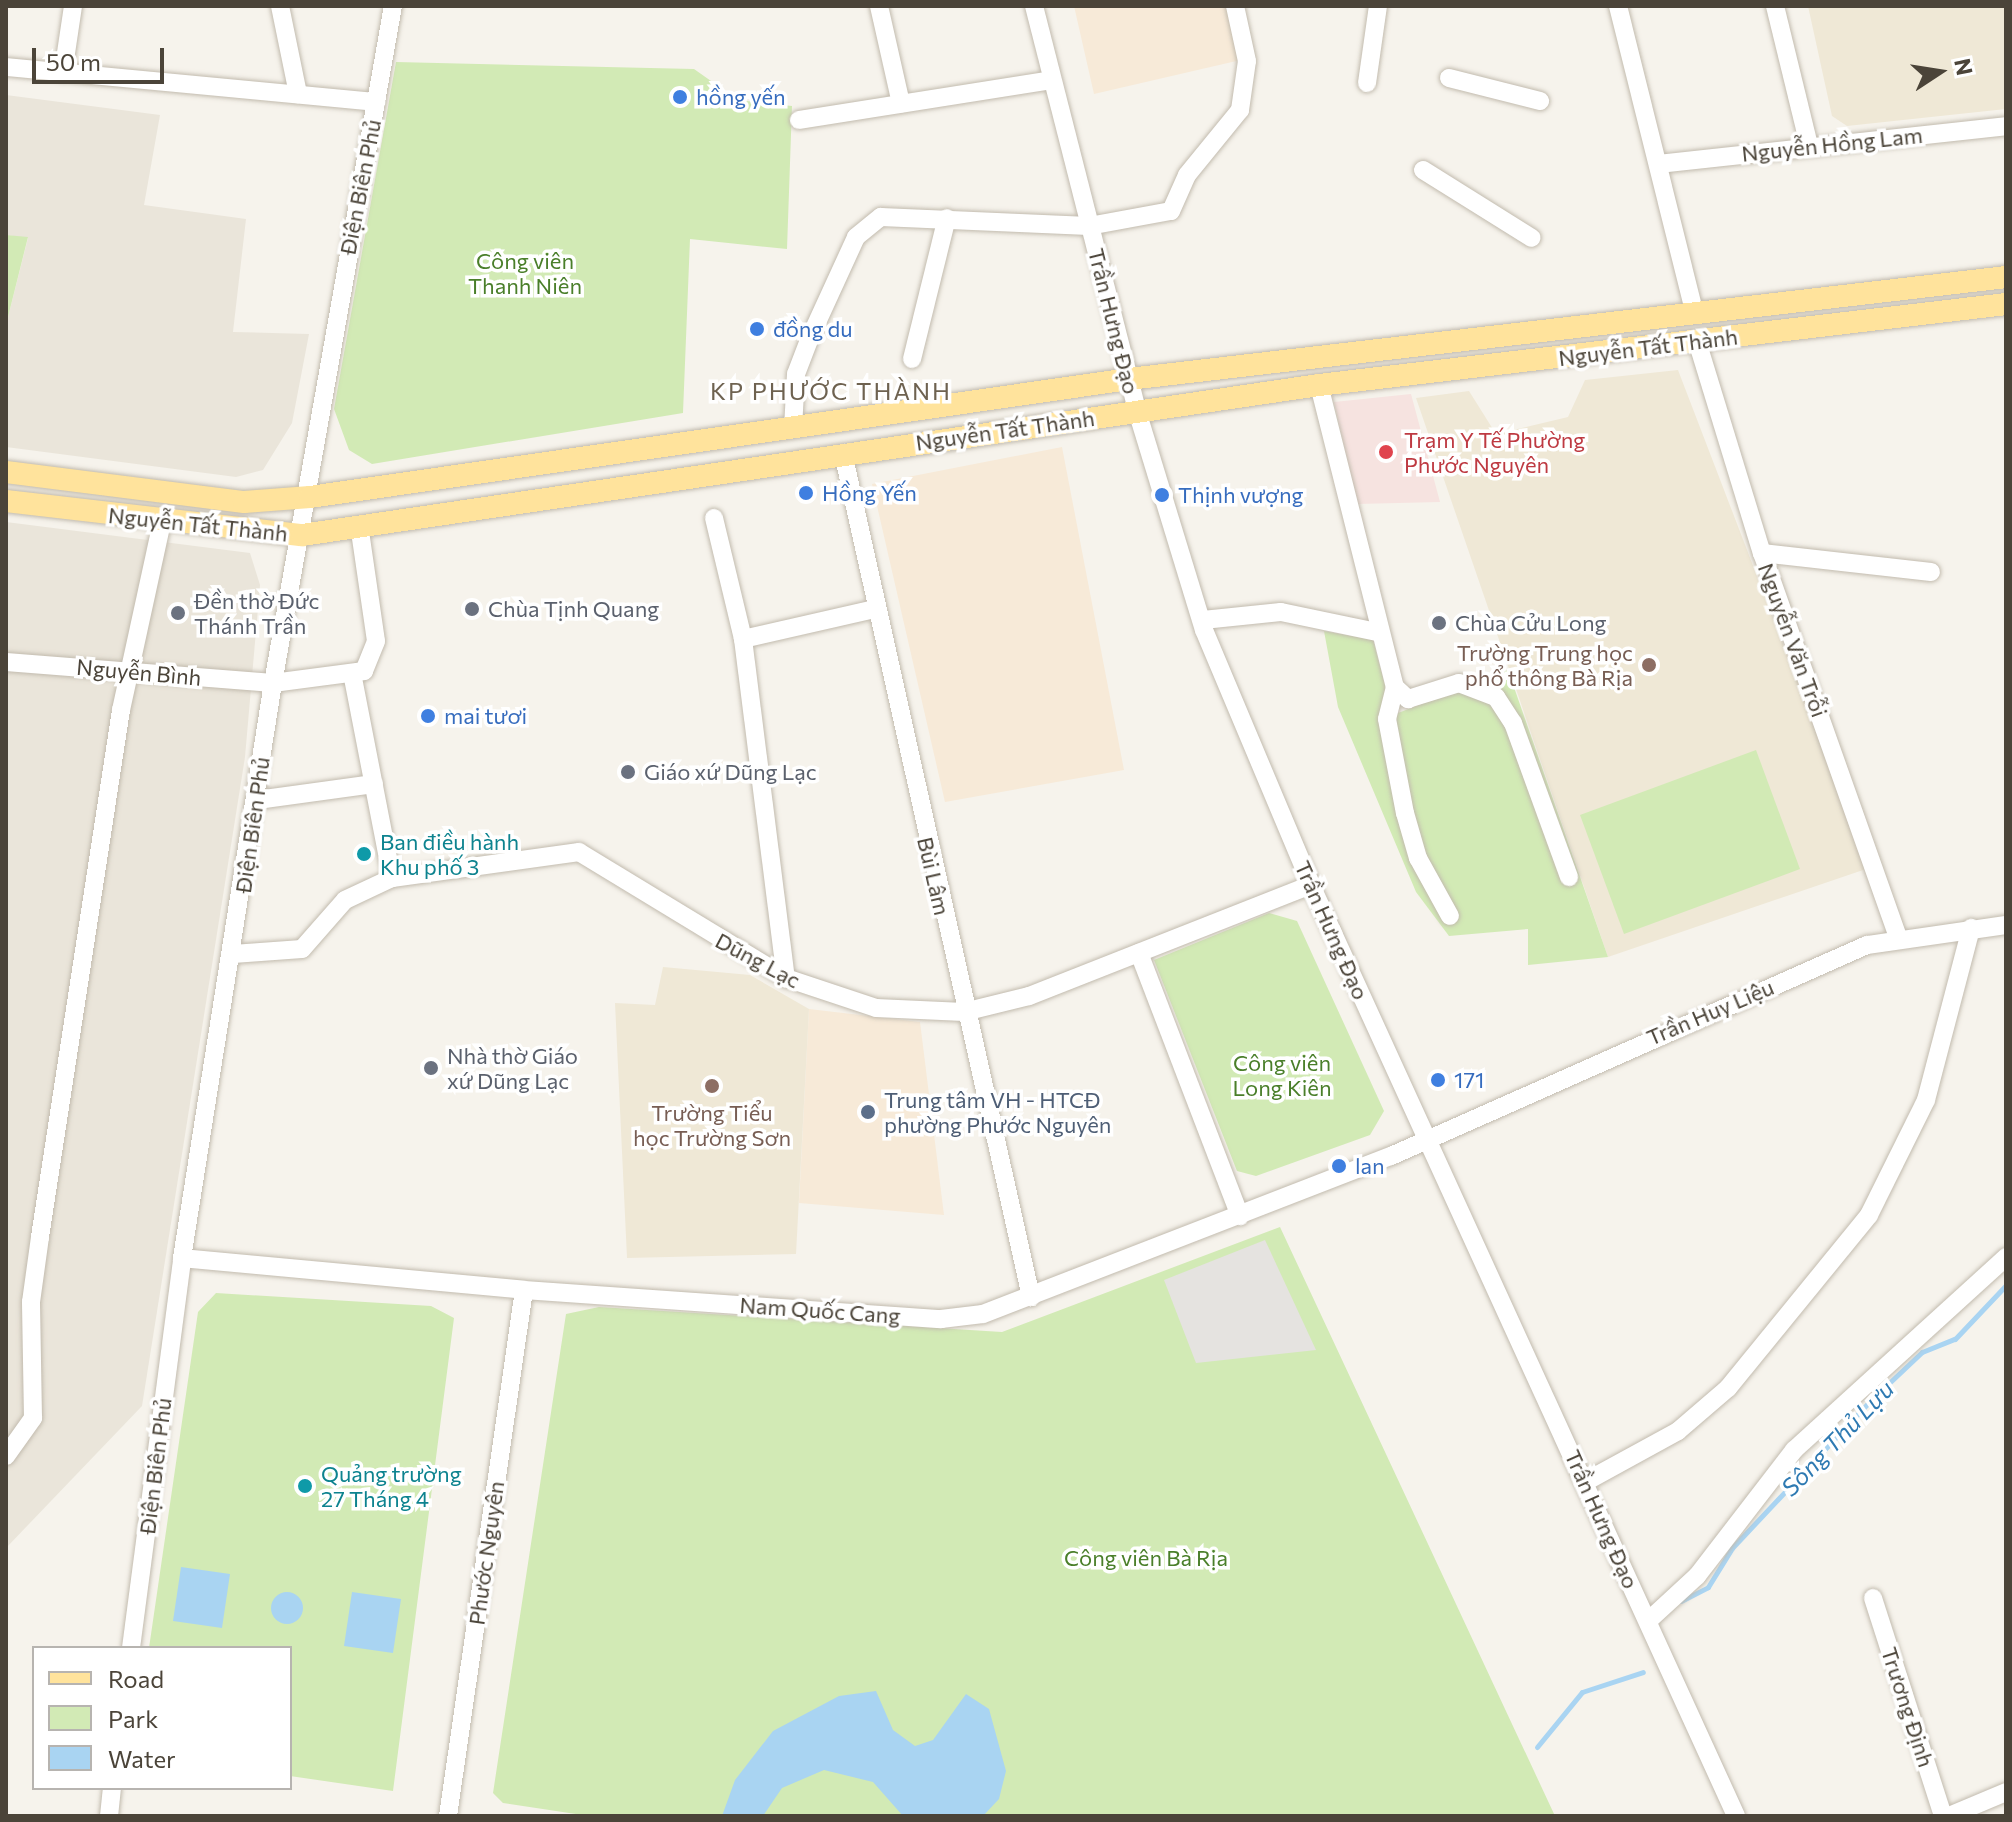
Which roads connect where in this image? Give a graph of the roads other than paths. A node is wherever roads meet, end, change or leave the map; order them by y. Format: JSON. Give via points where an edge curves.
{"nodes":[{"id":1,"x":73,"y":6,"type":"edge"},
{"id":2,"x":280,"y":6,"type":"edge"},
{"id":3,"x":393,"y":6,"type":"edge"},
{"id":4,"x":879,"y":6,"type":"edge"},
{"id":5,"x":1034,"y":6,"type":"edge"},
{"id":6,"x":1235,"y":6,"type":"edge"},
{"id":7,"x":1378,"y":6,"type":"edge"},
{"id":8,"x":1618,"y":6,"type":"edge"},
{"id":9,"x":1775,"y":6,"type":"edge"},
{"id":10,"x":6,"y":67,"type":"edge"},
{"id":11,"x":63,"y":73,"type":"junction"},
{"id":12,"x":1449,"y":78,"type":"dead end"},
{"id":13,"x":1052,"y":80,"type":"junction"},
{"id":14,"x":1367,"y":83,"type":"dead end"},
{"id":15,"x":298,"y":94,"type":"junction"},
{"id":16,"x":1540,"y":101,"type":"dead end"},
{"id":17,"x":376,"y":102,"type":"junction"},
{"id":18,"x":901,"y":104,"type":"junction"},
{"id":19,"x":799,"y":120,"type":"dead end"},
{"id":20,"x":2006,"y":126,"type":"edge"},
{"id":21,"x":1809,"y":145,"type":"junction"},
{"id":22,"x":1658,"y":164,"type":"junction"},
{"id":23,"x":1423,"y":170,"type":"dead end"},
{"id":24,"x":947,"y":218,"type":"junction"},
{"id":25,"x":1089,"y":226,"type":"junction"},
{"id":26,"x":1532,"y":238,"type":"dead end"},
{"id":27,"x":2006,"y":277,"type":"edge"},
{"id":28,"x":2006,"y":304,"type":"edge"},
{"id":29,"x":1694,"y":311,"type":"junction"},
{"id":30,"x":1697,"y":341,"type":"junction"},
{"id":31,"x":912,"y":359,"type":"dead end"},
{"id":32,"x":1129,"y":379,"type":"junction"},
{"id":33,"x":1319,"y":385,"type":"junction"},
{"id":34,"x":1137,"y":411,"type":"junction"},
{"id":35,"x":793,"y":428,"type":"junction"},
{"id":36,"x":843,"y":453,"type":"junction"},
{"id":37,"x":6,"y":472,"type":"edge"},
{"id":38,"x":310,"y":497,"type":"junction"},
{"id":39,"x":6,"y":501,"type":"edge"},
{"id":40,"x":714,"y":518,"type":"dead end"},
{"id":41,"x":162,"y":522,"type":"junction"},
{"id":42,"x":359,"y":525,"type":"junction"},
{"id":43,"x":302,"y":535,"type":"junction"},
{"id":44,"x":1762,"y":553,"type":"junction"},
{"id":45,"x":1931,"y":572,"type":"dead end"},
{"id":46,"x":875,"y":609,"type":"junction"},
{"id":47,"x":1203,"y":620,"type":"junction"},
{"id":48,"x":1377,"y":632,"type":"junction"},
{"id":49,"x":743,"y":639,"type":"junction"},
{"id":50,"x":6,"y":662,"type":"edge"},
{"id":51,"x":129,"y":672,"type":"junction"},
{"id":52,"x":352,"y":673,"type":"junction"},
{"id":53,"x":273,"y":683,"type":"junction"},
{"id":54,"x":1395,"y":687,"type":"junction"},
{"id":55,"x":374,"y":784,"type":"junction"},
{"id":56,"x":257,"y":800,"type":"junction"},
{"id":57,"x":1569,"y":877,"type":"dead end"},
{"id":58,"x":392,"y":878,"type":"junction"},
{"id":59,"x":1311,"y":885,"type":"junction"},
{"id":60,"x":1450,"y":916,"type":"dead end"},
{"id":61,"x":2006,"y":925,"type":"edge"},
{"id":62,"x":1971,"y":928,"type":"junction"},
{"id":63,"x":1898,"y":936,"type":"junction"},
{"id":64,"x":1139,"y":953,"type":"junction"},
{"id":65,"x":233,"y":954,"type":"junction"},
{"id":66,"x":786,"y":978,"type":"junction"},
{"id":67,"x":964,"y":1012,"type":"junction"},
{"id":68,"x":1426,"y":1140,"type":"junction"},
{"id":69,"x":1240,"y":1216,"type":"junction"},
{"id":70,"x":2006,"y":1257,"type":"edge"},
{"id":71,"x":182,"y":1258,"type":"junction"},
{"id":72,"x":524,"y":1290,"type":"junction"},
{"id":73,"x":1031,"y":1297,"type":"junction"},
{"id":74,"x":6,"y":1456,"type":"edge"},
{"id":75,"x":1585,"y":1482,"type":"junction"},
{"id":76,"x":1873,"y":1598,"type":"dead end"},
{"id":77,"x":1648,"y":1621,"type":"junction"},
{"id":78,"x":131,"y":1646,"type":"edge"},
{"id":79,"x":112,"y":1790,"type":"edge"},
{"id":80,"x":2006,"y":1792,"type":"edge"},
{"id":81,"x":109,"y":1816,"type":"edge"},
{"id":82,"x":448,"y":1816,"type":"edge"},
{"id":83,"x":1736,"y":1816,"type":"edge"},
{"id":84,"x":1946,"y":1816,"type":"edge"}],
"edges":[{"from":1,"to":11,"type":"street"},
{"from":2,"to":15,"type":"street"},
{"from":3,"to":17,"type":"street","name":"Điện Biên Phủ"},
{"from":4,"to":18,"type":"street"},
{"from":5,"to":13,"type":"street","name":"Trần Hưng Đạo"},
{"from":6,"to":25,"type":"street","via":[[1247,61],[1240,110],[1187,175],[1171,211]]},
{"from":7,"to":14,"type":"street"},
{"from":8,"to":22,"type":"street"},
{"from":9,"to":21,"type":"street"},
{"from":10,"to":11,"type":"street"},
{"from":11,"to":15,"type":"street"},
{"from":12,"to":16,"type":"street"},
{"from":13,"to":18,"type":"street"},
{"from":13,"to":25,"type":"street","name":"Trần Hưng Đạo"},
{"from":15,"to":17,"type":"street"},
{"from":17,"to":38,"type":"street","name":"Điện Biên Phủ"},
{"from":18,"to":19,"type":"street"},
{"from":20,"to":21,"type":"street","name":"Nguyễn Hồng Lam"},
{"from":21,"to":22,"type":"street","name":"Nguyễn Hồng Lam"},
{"from":22,"to":29,"type":"street"},
{"from":23,"to":26,"type":"street"},
{"from":24,"to":25,"type":"street"},
{"from":24,"to":31,"type":"street"},
{"from":24,"to":35,"type":"street","via":[[881,217],[856,237],[800,360]]},
{"from":25,"to":32,"type":"street","name":"Trần Hưng Đạo"},
{"from":27,"to":29,"type":"main road","name":"Nguyễn Tất Thành"},
{"from":28,"to":30,"type":"main road","name":"Nguyễn Tất Thành"},
{"from":29,"to":32,"type":"main road","name":"Nguyễn Tất Thành"},
{"from":30,"to":33,"type":"main road","name":"Nguyễn Tất Thành"},
{"from":30,"to":44,"type":"street","name":"Nguyễn Văn Trỗi"},
{"from":32,"to":34,"type":"street","name":"Trần Hưng Đạo"},
{"from":32,"to":35,"type":"main road","name":"Nguyễn Tất Thành"},
{"from":33,"to":34,"type":"main road","name":"Nguyễn Tất Thành"},
{"from":33,"to":48,"type":"street"},
{"from":34,"to":36,"type":"main road","name":"Nguyễn Tất Thành"},
{"from":34,"to":47,"type":"street","name":"Trần Hưng Đạo"},
{"from":35,"to":38,"type":"main road","name":"Nguyễn Tất Thành"},
{"from":36,"to":42,"type":"main road","name":"Nguyễn Tất Thành"},
{"from":36,"to":46,"type":"street","name":"Bùi Lâm"},
{"from":37,"to":38,"type":"main road","name":"Nguyễn Tất Thành","via":[[244,502]]},
{"from":38,"to":43,"type":"street","name":"Điện Biên Phủ"},
{"from":39,"to":41,"type":"main road","name":"Nguyễn Tất Thành"},
{"from":40,"to":49,"type":"street"},
{"from":41,"to":43,"type":"main road","name":"Nguyễn Tất Thành"},
{"from":41,"to":51,"type":"street"},
{"from":42,"to":43,"type":"main road","name":"Nguyễn Tất Thành"},
{"from":42,"to":52,"type":"street","via":[[376,652],[372,664]]},
{"from":43,"to":53,"type":"street","name":"Điện Biên Phủ"},
{"from":44,"to":45,"type":"street"},
{"from":44,"to":63,"type":"street","name":"Nguyễn Văn Trỗi"},
{"from":46,"to":49,"type":"street"},
{"from":46,"to":67,"type":"street","name":"Bùi Lâm"},
{"from":47,"to":48,"type":"street","via":[[1281,612]]},
{"from":47,"to":59,"type":"street","name":"Trần Hưng Đạo"},
{"from":48,"to":54,"type":"street"},
{"from":49,"to":66,"type":"street"},
{"from":50,"to":51,"type":"street","name":"Nguyễn Bình"},
{"from":51,"to":53,"type":"street","name":"Nguyễn Bình"},
{"from":51,"to":74,"type":"street","via":[[33,1289],[33,1418]]},
{"from":52,"to":53,"type":"street","name":"Nguyễn Bình"},
{"from":52,"to":55,"type":"street"},
{"from":53,"to":56,"type":"street","name":"Điện Biên Phủ"},
{"from":54,"to":57,"type":"street","via":[[1408,699],[1459,683],[1496,697],[1513,723]]},
{"from":54,"to":60,"type":"street","via":[[1387,719],[1405,813],[1418,858]]},
{"from":55,"to":56,"type":"street"},
{"from":55,"to":58,"type":"street"},
{"from":56,"to":65,"type":"street","name":"Điện Biên Phủ"},
{"from":58,"to":65,"type":"street","name":"Dũng Lạc","via":[[345,900],[302,949]]},
{"from":58,"to":66,"type":"street","name":"Dũng Lạc","via":[[579,852]]},
{"from":59,"to":64,"type":"street","name":"Dũng Lạc"},
{"from":59,"to":68,"type":"street","name":"Trần Hưng Đạo"},
{"from":61,"to":62,"type":"street","name":"Trần Huy Liệu"},
{"from":62,"to":63,"type":"street","name":"Trần Huy Liệu"},
{"from":62,"to":75,"type":"street","via":[[1926,1100],[1869,1215],[1728,1388],[1678,1431]]},
{"from":63,"to":68,"type":"street","name":"Trần Huy Liệu","via":[[1680,1024]]},
{"from":64,"to":67,"type":"street","name":"Dũng Lạc","via":[[1029,996]]},
{"from":64,"to":69,"type":"street"},
{"from":65,"to":71,"type":"street","name":"Điện Biên Phủ"},
{"from":66,"to":67,"type":"street","name":"Dũng Lạc","via":[[876,1008]]},
{"from":67,"to":73,"type":"street","name":"Bùi Lâm"},
{"from":68,"to":69,"type":"street","name":"Nam Quốc Cang"},
{"from":68,"to":75,"type":"street","name":"Trần Hưng Đạo"},
{"from":69,"to":73,"type":"street","name":"Nam Quốc Cang"},
{"from":70,"to":77,"type":"street","via":[[1794,1450],[1697,1576]]},
{"from":71,"to":72,"type":"street","name":"Nam Quốc Cang"},
{"from":71,"to":78,"type":"street","name":"Điện Biên Phủ"},
{"from":72,"to":73,"type":"street","name":"Nam Quốc Cang","via":[[941,1319]]},
{"from":72,"to":82,"type":"street","name":"Phước Nguyên"},
{"from":75,"to":77,"type":"street","name":"Trần Hưng Đạo"},
{"from":76,"to":84,"type":"street","name":"Trương Định"},
{"from":77,"to":83,"type":"street","name":"Trần Hưng Đạo"},
{"from":79,"to":81,"type":"street"},
{"from":80,"to":84,"type":"street"}]}
